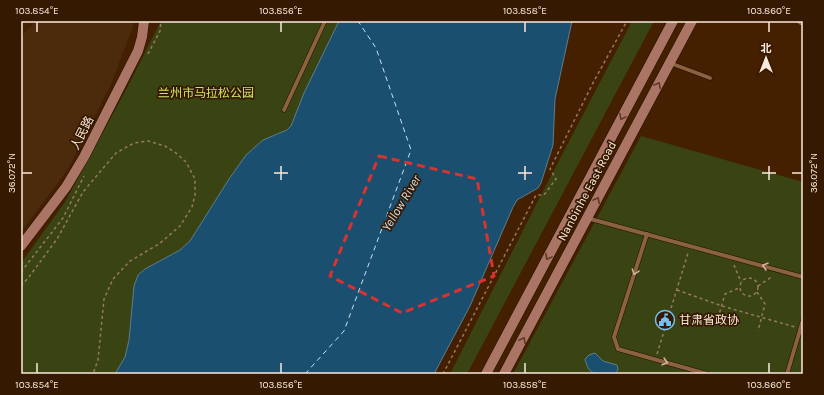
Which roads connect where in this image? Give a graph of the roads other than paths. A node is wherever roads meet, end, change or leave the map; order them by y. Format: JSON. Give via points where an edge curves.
{"nodes":[{"id":1,"x":144,"y":21,"type":"edge"},
{"id":2,"x":325,"y":21,"type":"edge"},
{"id":3,"x":673,"y":21,"type":"edge"},
{"id":4,"x":692,"y":21,"type":"edge"},
{"id":5,"x":670,"y":63,"type":"junction"},
{"id":6,"x":710,"y":78,"type":"dead end"},
{"id":7,"x":284,"y":110,"type":"dead end"},
{"id":8,"x":587,"y":218,"type":"junction"},
{"id":9,"x":647,"y":234,"type":"junction"},
{"id":10,"x":21,"y":246,"type":"edge"},
{"id":11,"x":803,"y":277,"type":"edge"},
{"id":12,"x":803,"y":320,"type":"edge"},
{"id":13,"x":486,"y":374,"type":"edge"},
{"id":14,"x":504,"y":374,"type":"edge"},
{"id":15,"x":706,"y":374,"type":"edge"},
{"id":16,"x":787,"y":374,"type":"edge"}],
"edges":[{"from":1,"to":10,"type":"main road","name":"人民路","via":[[138,51],[84,157],[66,187]]},
{"from":2,"to":7,"type":"lane"},
{"from":3,"to":13,"type":"main road","name":"Nanbinhe East Road","one_way":true},
{"from":4,"to":5,"type":"main road","name":"Nanbinhe East Road"},
{"from":5,"to":6,"type":"lane"},
{"from":8,"to":5,"type":"main road","name":"Nanbinhe East Road","one_way":true},
{"from":8,"to":9,"type":"lane"},
{"from":14,"to":8,"type":"main road","name":"Nanbinhe East Road","one_way":true},
{"from":11,"to":9,"type":"lane","one_way":true},
{"from":9,"to":15,"type":"lane","one_way":true,"via":[[614,337],[618,348]]},
{"from":12,"to":16,"type":"lane"}]}
